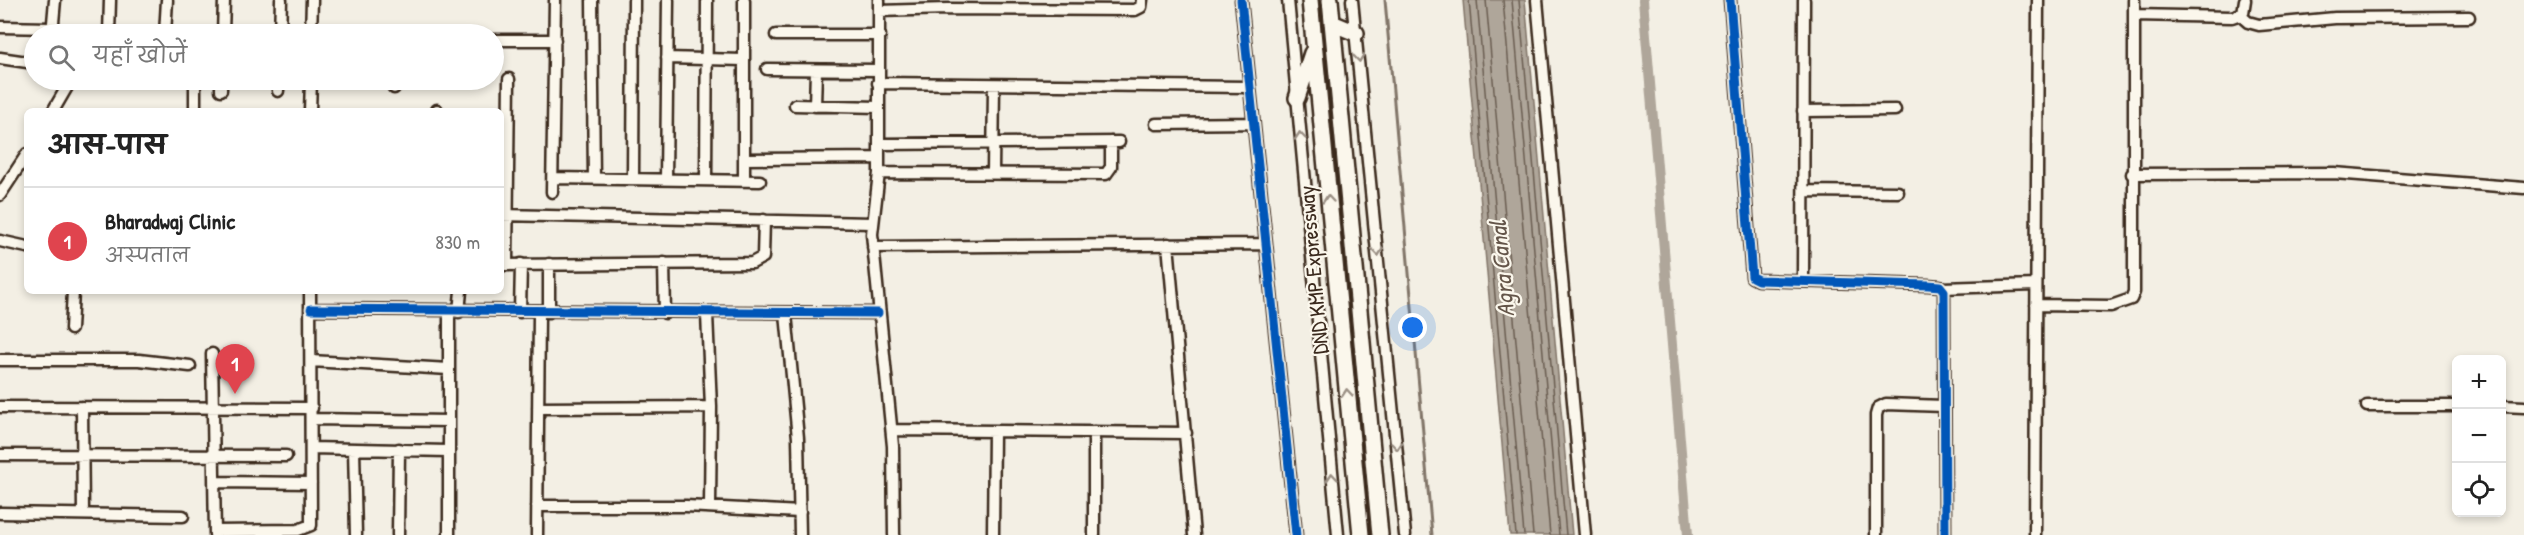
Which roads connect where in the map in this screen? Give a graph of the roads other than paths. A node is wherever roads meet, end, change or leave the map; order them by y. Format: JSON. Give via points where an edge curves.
{"nodes":[{"id":1,"x":55,"y":0,"type":"edge"},
{"id":2,"x":110,"y":0,"type":"edge"},
{"id":3,"x":167,"y":0,"type":"edge"},
{"id":4,"x":224,"y":0,"type":"edge"},
{"id":5,"x":281,"y":0,"type":"edge"},
{"id":6,"x":312,"y":0,"type":"edge"},
{"id":7,"x":555,"y":0,"type":"edge"},
{"id":8,"x":592,"y":0,"type":"edge"},
{"id":9,"x":634,"y":0,"type":"edge"},
{"id":10,"x":668,"y":0,"type":"edge"},
{"id":11,"x":707,"y":0,"type":"edge"},
{"id":12,"x":744,"y":0,"type":"edge"},
{"id":13,"x":1142,"y":0,"type":"edge"},
{"id":14,"x":1241,"y":0,"type":"edge"},
{"id":15,"x":1288,"y":0,"type":"edge"},
{"id":16,"x":1310,"y":0,"type":"edge"},
{"id":17,"x":1330,"y":0,"type":"edge"},
{"id":18,"x":1352,"y":0,"type":"edge"},
{"id":19,"x":1537,"y":0,"type":"edge"},
{"id":20,"x":1730,"y":0,"type":"edge"},
{"id":21,"x":1804,"y":0,"type":"edge"},
{"id":22,"x":2038,"y":0,"type":"edge"},
{"id":23,"x":2134,"y":0,"type":"edge"},
{"id":24,"x":2245,"y":0,"type":"edge"},
{"id":25,"x":935,"y":4,"type":"edge"},
{"id":26,"x":1056,"y":4,"type":"edge"},
{"id":27,"x":879,"y":6,"type":"edge"},
{"id":28,"x":2134,"y":15,"type":"junction"},
{"id":29,"x":2240,"y":15,"type":"junction"},
{"id":30,"x":2469,"y":17,"type":"dead end"},
{"id":31,"x":1332,"y":23,"type":"junction"},
{"id":32,"x":54,"y":24,"type":"edge"},
{"id":33,"x":109,"y":24,"type":"edge"},
{"id":34,"x":166,"y":24,"type":"edge"},
{"id":35,"x":223,"y":24,"type":"edge"},
{"id":36,"x":280,"y":24,"type":"edge"},
{"id":37,"x":312,"y":24,"type":"edge"},
{"id":38,"x":0,"y":27,"type":"edge"},
{"id":39,"x":24,"y":29,"type":"edge"},
{"id":40,"x":1356,"y":33,"type":"junction"},
{"id":41,"x":776,"y":35,"type":"dead end"},
{"id":42,"x":880,"y":35,"type":"junction"},
{"id":43,"x":555,"y":39,"type":"junction"},
{"id":44,"x":504,"y":40,"type":"edge"},
{"id":45,"x":1314,"y":48,"type":"junction"},
{"id":46,"x":0,"y":58,"type":"edge"},
{"id":47,"x":667,"y":58,"type":"junction"},
{"id":48,"x":705,"y":59,"type":"junction"},
{"id":49,"x":743,"y":60,"type":"junction"},
{"id":50,"x":24,"y":62,"type":"edge"},
{"id":51,"x":767,"y":69,"type":"dead end"},
{"id":52,"x":816,"y":69,"type":"junction"},
{"id":53,"x":879,"y":70,"type":"junction"},
{"id":54,"x":509,"y":79,"type":"dead end"},
{"id":55,"x":878,"y":83,"type":"junction"},
{"id":56,"x":994,"y":85,"type":"junction"},
{"id":57,"x":1249,"y":87,"type":"junction"},
{"id":58,"x":65,"y":90,"type":"edge"},
{"id":59,"x":195,"y":90,"type":"edge"},
{"id":60,"x":311,"y":90,"type":"edge"},
{"id":61,"x":1297,"y":98,"type":"junction"},
{"id":62,"x":795,"y":105,"type":"dead end"},
{"id":63,"x":815,"y":105,"type":"junction"},
{"id":64,"x":878,"y":107,"type":"junction"},
{"id":65,"x":55,"y":108,"type":"edge"},
{"id":66,"x":195,"y":108,"type":"edge"},
{"id":67,"x":310,"y":108,"type":"edge"},
{"id":68,"x":1895,"y":110,"type":"dead end"},
{"id":69,"x":1803,"y":111,"type":"junction"},
{"id":70,"x":1253,"y":123,"type":"junction"},
{"id":71,"x":1156,"y":124,"type":"dead end"},
{"id":72,"x":993,"y":143,"type":"junction"},
{"id":73,"x":879,"y":144,"type":"junction"},
{"id":74,"x":879,"y":158,"type":"junction"},
{"id":75,"x":24,"y":159,"type":"edge"},
{"id":76,"x":744,"y":159,"type":"junction"},
{"id":77,"x":879,"y":173,"type":"junction"},
{"id":78,"x":993,"y":173,"type":"junction"},
{"id":79,"x":2132,"y":174,"type":"junction"},
{"id":80,"x":553,"y":178,"type":"junction"},
{"id":81,"x":594,"y":178,"type":"junction"},
{"id":82,"x":633,"y":179,"type":"junction"},
{"id":83,"x":666,"y":179,"type":"junction"},
{"id":84,"x":706,"y":180,"type":"junction"},
{"id":85,"x":744,"y":181,"type":"junction"},
{"id":86,"x":760,"y":181,"type":"dead end"},
{"id":87,"x":2524,"y":188,"type":"edge"},
{"id":88,"x":1804,"y":191,"type":"junction"},
{"id":89,"x":552,"y":192,"type":"dead end"},
{"id":90,"x":1898,"y":192,"type":"dead end"},
{"id":91,"x":0,"y":195,"type":"edge"},
{"id":92,"x":504,"y":215,"type":"edge"},
{"id":93,"x":764,"y":220,"type":"junction"},
{"id":94,"x":872,"y":223,"type":"junction"},
{"id":95,"x":0,"y":241,"type":"edge"},
{"id":96,"x":1168,"y":244,"type":"junction"},
{"id":97,"x":1266,"y":244,"type":"junction"},
{"id":98,"x":24,"y":246,"type":"edge"},
{"id":99,"x":873,"y":248,"type":"junction"},
{"id":100,"x":664,"y":263,"type":"junction"},
{"id":101,"x":521,"y":264,"type":"junction"},
{"id":102,"x":549,"y":264,"type":"junction"},
{"id":103,"x":504,"y":265,"type":"edge"},
{"id":104,"x":1803,"y":281,"type":"junction"},
{"id":105,"x":2036,"y":285,"type":"junction"},
{"id":106,"x":1942,"y":288,"type":"junction"},
{"id":107,"x":73,"y":294,"type":"edge"},
{"id":108,"x":310,"y":294,"type":"edge"},
{"id":109,"x":460,"y":294,"type":"edge"},
{"id":110,"x":2036,"y":305,"type":"junction"},
{"id":111,"x":311,"y":309,"type":"junction"},
{"id":112,"x":454,"y":312,"type":"junction"},
{"id":113,"x":520,"y":312,"type":"junction"},
{"id":114,"x":544,"y":312,"type":"junction"},
{"id":115,"x":878,"y":313,"type":"junction"},
{"id":116,"x":665,"y":314,"type":"junction"},
{"id":117,"x":707,"y":314,"type":"junction"},
{"id":118,"x":786,"y":314,"type":"junction"},
{"id":119,"x":71,"y":329,"type":"dead end"},
{"id":120,"x":212,"y":354,"type":"dead end"},
{"id":121,"x":0,"y":360,"type":"edge"},
{"id":122,"x":312,"y":361,"type":"junction"},
{"id":123,"x":190,"y":366,"type":"dead end"},
{"id":124,"x":449,"y":369,"type":"junction"},
{"id":125,"x":1944,"y":406,"type":"junction"},
{"id":126,"x":2367,"y":406,"type":"dead end"},
{"id":127,"x":2452,"y":406,"type":"edge"},
{"id":128,"x":2506,"y":406,"type":"edge"},
{"id":129,"x":0,"y":407,"type":"edge"},
{"id":130,"x":82,"y":407,"type":"junction"},
{"id":131,"x":214,"y":407,"type":"junction"},
{"id":132,"x":711,"y":407,"type":"junction"},
{"id":133,"x":2524,"y":407,"type":"edge"},
{"id":134,"x":312,"y":408,"type":"junction"},
{"id":135,"x":538,"y":408,"type":"junction"},
{"id":136,"x":312,"y":419,"type":"junction"},
{"id":137,"x":448,"y":421,"type":"junction"},
{"id":138,"x":892,"y":430,"type":"junction"},
{"id":139,"x":994,"y":432,"type":"junction"},
{"id":140,"x":1094,"y":432,"type":"junction"},
{"id":141,"x":1186,"y":433,"type":"junction"},
{"id":142,"x":311,"y":448,"type":"junction"},
{"id":143,"x":354,"y":449,"type":"junction"},
{"id":144,"x":399,"y":449,"type":"junction"},
{"id":145,"x":448,"y":451,"type":"junction"},
{"id":146,"x":83,"y":454,"type":"junction"},
{"id":147,"x":0,"y":455,"type":"edge"},
{"id":148,"x":214,"y":455,"type":"junction"},
{"id":149,"x":286,"y":456,"type":"dead end"},
{"id":150,"x":214,"y":482,"type":"junction"},
{"id":151,"x":311,"y":483,"type":"junction"},
{"id":152,"x":537,"y":506,"type":"junction"},
{"id":153,"x":710,"y":507,"type":"junction"},
{"id":154,"x":800,"y":512,"type":"junction"},
{"id":155,"x":0,"y":513,"type":"edge"},
{"id":156,"x":83,"y":514,"type":"junction"},
{"id":157,"x":183,"y":516,"type":"dead end"},
{"id":158,"x":215,"y":533,"type":"edge"},
{"id":159,"x":251,"y":533,"type":"edge"},
{"id":160,"x":289,"y":533,"type":"edge"},
{"id":161,"x":356,"y":535,"type":"edge"},
{"id":162,"x":398,"y":535,"type":"edge"},
{"id":163,"x":449,"y":535,"type":"edge"},
{"id":164,"x":537,"y":535,"type":"edge"},
{"id":165,"x":800,"y":535,"type":"edge"},
{"id":166,"x":894,"y":535,"type":"edge"},
{"id":167,"x":993,"y":535,"type":"edge"},
{"id":168,"x":1094,"y":535,"type":"edge"},
{"id":169,"x":1194,"y":535,"type":"edge"},
{"id":170,"x":1296,"y":535,"type":"edge"},
{"id":171,"x":1338,"y":535,"type":"edge"},
{"id":172,"x":1360,"y":535,"type":"edge"},
{"id":173,"x":1380,"y":535,"type":"edge"},
{"id":174,"x":1406,"y":535,"type":"edge"},
{"id":175,"x":1585,"y":535,"type":"edge"},
{"id":176,"x":1876,"y":535,"type":"edge"},
{"id":177,"x":1945,"y":535,"type":"edge"},
{"id":178,"x":2035,"y":535,"type":"edge"}],
"edges":[{"from":1,"to":32,"type":"street"},
{"from":2,"to":33,"type":"street"},
{"from":3,"to":34,"type":"street"},
{"from":4,"to":35,"type":"street"},
{"from":5,"to":36,"type":"street"},
{"from":6,"to":37,"type":"street"},
{"from":7,"to":43,"type":"street"},
{"from":8,"to":81,"type":"street"},
{"from":9,"to":82,"type":"street"},
{"from":10,"to":47,"type":"street"},
{"from":11,"to":48,"type":"street"},
{"from":12,"to":49,"type":"street"},
{"from":13,"to":26,"type":"street","via":[[1141,7],[1135,10]]},
{"from":14,"to":57,"type":"street"},
{"from":15,"to":61,"type":"street"},
{"from":16,"to":45,"type":"highway","name":"DND KMP Expressway"},
{"from":17,"to":31,"type":"highway","name":"DND KMP Expressway"},
{"from":18,"to":40,"type":"street"},
{"from":19,"to":175,"type":"street"},
{"from":20,"to":104,"type":"street","via":[[1750,271],[1758,280]]},
{"from":21,"to":69,"type":"street"},
{"from":22,"to":105,"type":"street"},
{"from":23,"to":28,"type":"street"},
{"from":24,"to":29,"type":"street"},
{"from":25,"to":26,"type":"street"},
{"from":25,"to":27,"type":"street"},
{"from":27,"to":42,"type":"street"},
{"from":28,"to":29,"type":"street"},
{"from":28,"to":79,"type":"street"},
{"from":29,"to":30,"type":"street","via":[[2259,25],[2335,18]]},
{"from":31,"to":40,"type":"highway"},
{"from":31,"to":173,"type":"highway","name":"DND KMP Expressway"},
{"from":38,"to":39,"type":"street"},
{"from":40,"to":174,"type":"street","one_way":true},
{"from":41,"to":42,"type":"street"},
{"from":42,"to":53,"type":"street"},
{"from":43,"to":44,"type":"street"},
{"from":43,"to":80,"type":"street"},
{"from":45,"to":61,"type":"highway"},
{"from":172,"to":45,"type":"highway","name":"DND KMP Expressway","one_way":true},
{"from":46,"to":50,"type":"street"},
{"from":47,"to":48,"type":"street"},
{"from":47,"to":83,"type":"street"},
{"from":48,"to":49,"type":"street"},
{"from":48,"to":84,"type":"street"},
{"from":49,"to":76,"type":"street"},
{"from":51,"to":52,"type":"street"},
{"from":52,"to":53,"type":"street"},
{"from":52,"to":63,"type":"street"},
{"from":53,"to":55,"type":"street"},
{"from":54,"to":92,"type":"street"},
{"from":55,"to":56,"type":"street"},
{"from":55,"to":64,"type":"street"},
{"from":56,"to":57,"type":"street"},
{"from":56,"to":72,"type":"street"},
{"from":57,"to":70,"type":"street"},
{"from":58,"to":65,"type":"street"},
{"from":59,"to":66,"type":"street"},
{"from":60,"to":67,"type":"street"},
{"from":171,"to":61,"type":"street","one_way":true},
{"from":62,"to":63,"type":"street"},
{"from":63,"to":64,"type":"street"},
{"from":64,"to":73,"type":"street"},
{"from":68,"to":69,"type":"street"},
{"from":69,"to":88,"type":"street"},
{"from":70,"to":71,"type":"street"},
{"from":70,"to":97,"type":"street"},
{"from":72,"to":73,"type":"street"},
{"from":72,"to":78,"type":"street"},
{"from":72,"to":78,"type":"street","via":[[1115,142],[1106,174]]},
{"from":73,"to":74,"type":"street"},
{"from":74,"to":76,"type":"street"},
{"from":74,"to":77,"type":"street"},
{"from":75,"to":91,"type":"street"},
{"from":76,"to":85,"type":"street"},
{"from":77,"to":78,"type":"street"},
{"from":77,"to":94,"type":"street"},
{"from":79,"to":87,"type":"street","via":[[2334,173]]},
{"from":79,"to":110,"type":"street","via":[[2135,282],[2131,299],[2111,306]]},
{"from":80,"to":81,"type":"street"},
{"from":80,"to":89,"type":"street"},
{"from":81,"to":82,"type":"street"},
{"from":82,"to":83,"type":"street"},
{"from":83,"to":84,"type":"street"},
{"from":84,"to":85,"type":"street"},
{"from":85,"to":86,"type":"street"},
{"from":88,"to":90,"type":"street"},
{"from":88,"to":104,"type":"street"},
{"from":92,"to":93,"type":"street"},
{"from":92,"to":103,"type":"street"},
{"from":93,"to":94,"type":"street"},
{"from":93,"to":100,"type":"street","via":[[764,252],[760,260]]},
{"from":94,"to":99,"type":"street"},
{"from":95,"to":98,"type":"street"},
{"from":96,"to":97,"type":"street"},
{"from":96,"to":99,"type":"street"},
{"from":96,"to":141,"type":"street"},
{"from":97,"to":170,"type":"street"},
{"from":99,"to":115,"type":"street"},
{"from":100,"to":102,"type":"street"},
{"from":100,"to":116,"type":"street"},
{"from":101,"to":102,"type":"street"},
{"from":101,"to":103,"type":"street"},
{"from":101,"to":113,"type":"street"},
{"from":102,"to":114,"type":"street"},
{"from":104,"to":106,"type":"street"},
{"from":105,"to":106,"type":"street"},
{"from":105,"to":110,"type":"street"},
{"from":106,"to":125,"type":"street"},
{"from":107,"to":119,"type":"street"},
{"from":108,"to":111,"type":"street"},
{"from":109,"to":112,"type":"street"},
{"from":110,"to":178,"type":"street"},
{"from":111,"to":112,"type":"street"},
{"from":111,"to":122,"type":"street"},
{"from":112,"to":113,"type":"street"},
{"from":112,"to":124,"type":"street"},
{"from":113,"to":114,"type":"street"},
{"from":114,"to":116,"type":"street"},
{"from":114,"to":135,"type":"street"},
{"from":115,"to":118,"type":"street"},
{"from":115,"to":138,"type":"street"},
{"from":116,"to":117,"type":"street"},
{"from":117,"to":118,"type":"street"},
{"from":117,"to":132,"type":"street"},
{"from":118,"to":154,"type":"street","via":[[798,438]]},
{"from":120,"to":131,"type":"street"},
{"from":121,"to":123,"type":"street","via":[[140,360]]},
{"from":122,"to":124,"type":"street"},
{"from":122,"to":134,"type":"street"},
{"from":124,"to":137,"type":"street"},
{"from":125,"to":176,"type":"street","via":[[1886,404],[1878,408]]},
{"from":125,"to":177,"type":"street"},
{"from":126,"to":127,"type":"street"},
{"from":128,"to":133,"type":"street"},
{"from":129,"to":130,"type":"street"},
{"from":130,"to":131,"type":"street"},
{"from":130,"to":146,"type":"street"},
{"from":131,"to":134,"type":"street"},
{"from":131,"to":148,"type":"street"},
{"from":132,"to":135,"type":"street"},
{"from":132,"to":153,"type":"street"},
{"from":134,"to":136,"type":"street"},
{"from":135,"to":152,"type":"street"},
{"from":136,"to":137,"type":"street"},
{"from":136,"to":142,"type":"street"},
{"from":137,"to":145,"type":"street"},
{"from":138,"to":139,"type":"street"},
{"from":138,"to":166,"type":"street"},
{"from":139,"to":140,"type":"street"},
{"from":139,"to":167,"type":"street"},
{"from":140,"to":141,"type":"street"},
{"from":140,"to":168,"type":"street"},
{"from":141,"to":169,"type":"street"},
{"from":142,"to":143,"type":"street"},
{"from":142,"to":151,"type":"street"},
{"from":143,"to":144,"type":"street"},
{"from":143,"to":161,"type":"street"},
{"from":144,"to":145,"type":"street"},
{"from":144,"to":162,"type":"street"},
{"from":145,"to":163,"type":"street"},
{"from":146,"to":147,"type":"street"},
{"from":146,"to":148,"type":"street"},
{"from":146,"to":156,"type":"street"},
{"from":148,"to":149,"type":"street"},
{"from":148,"to":150,"type":"street"},
{"from":150,"to":151,"type":"street"},
{"from":150,"to":158,"type":"street"},
{"from":151,"to":160,"type":"street","via":[[310,525]]},
{"from":152,"to":153,"type":"street"},
{"from":152,"to":164,"type":"street"},
{"from":153,"to":154,"type":"street"},
{"from":154,"to":165,"type":"street"},
{"from":155,"to":156,"type":"street"},
{"from":156,"to":157,"type":"street"},
{"from":158,"to":159,"type":"street"},
{"from":159,"to":160,"type":"street"}]}
